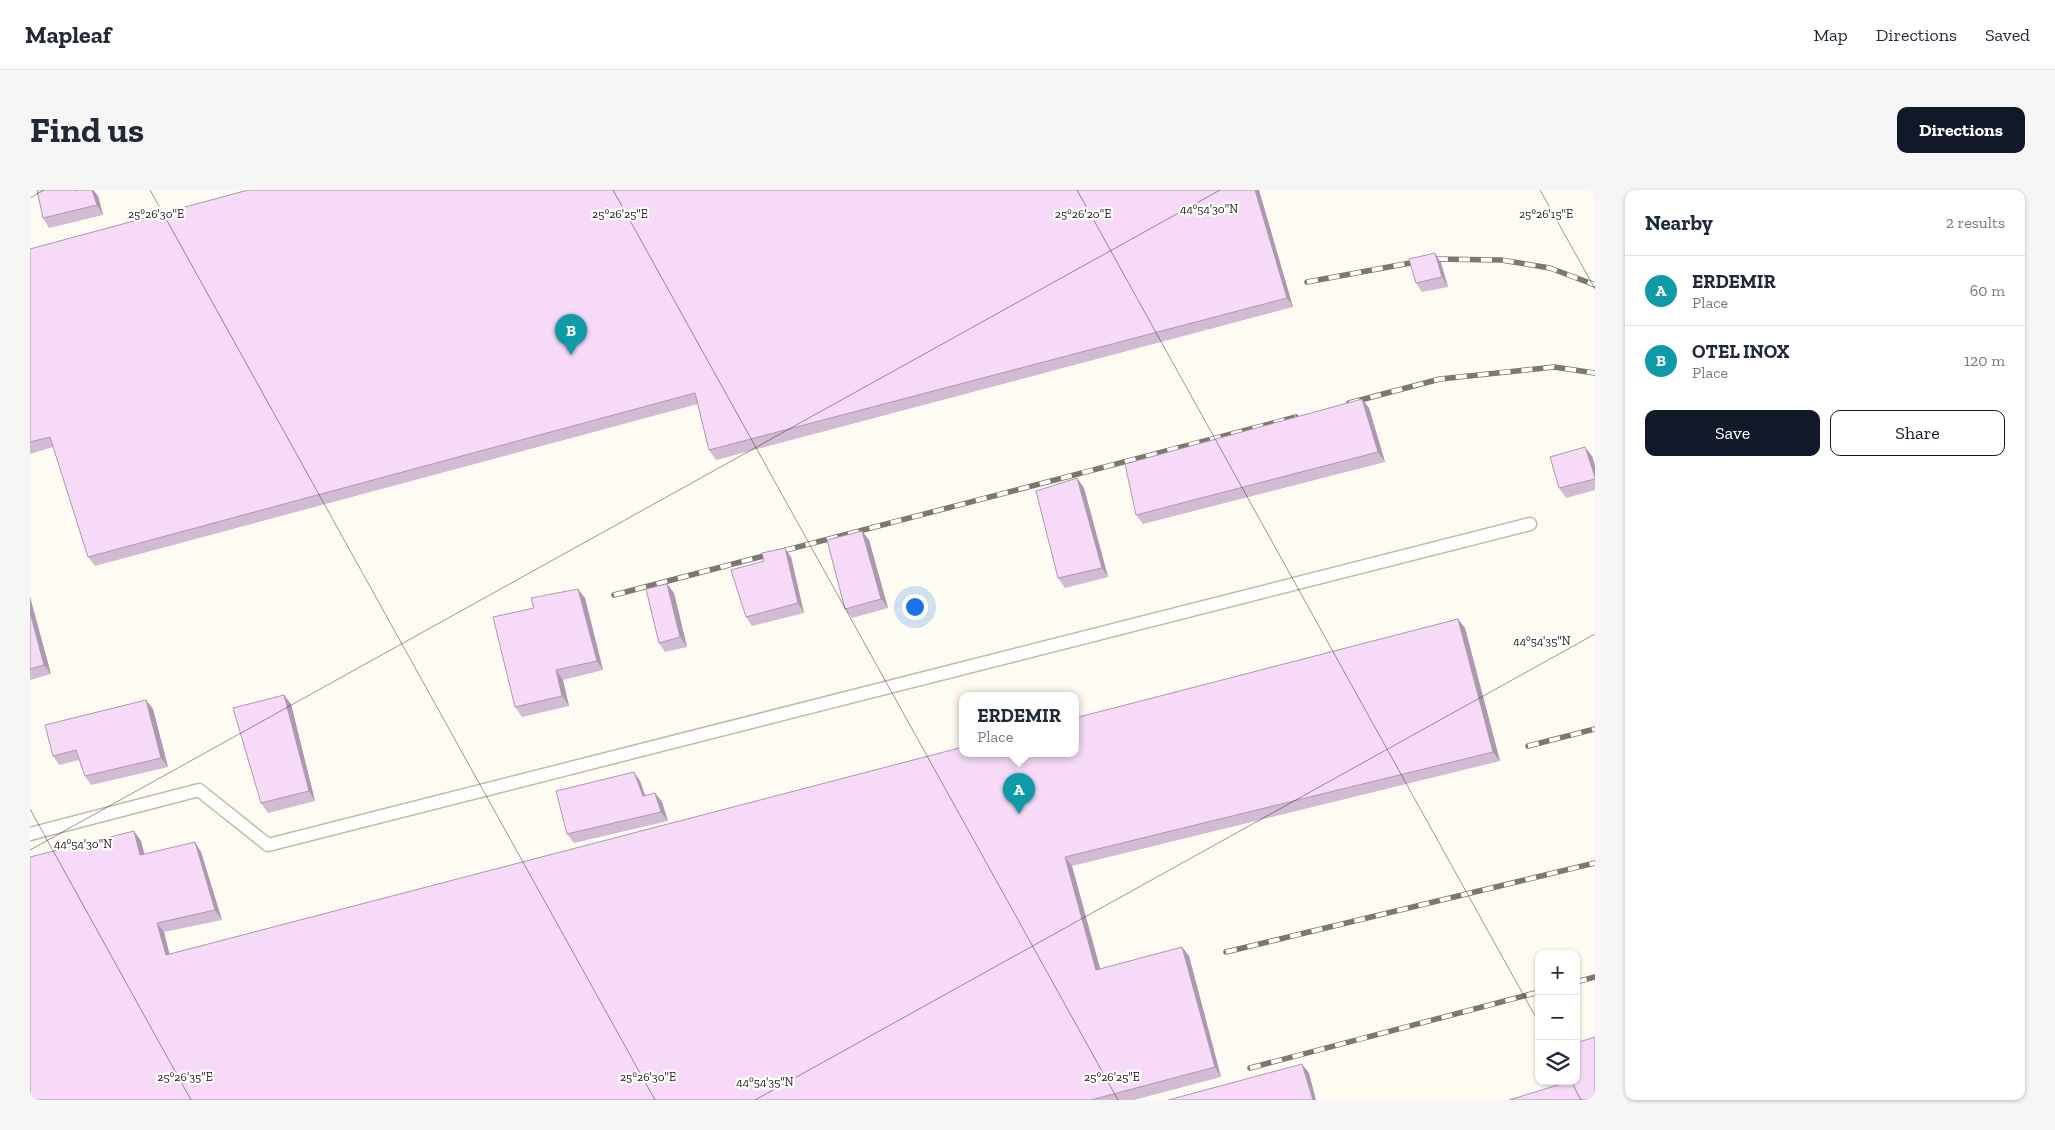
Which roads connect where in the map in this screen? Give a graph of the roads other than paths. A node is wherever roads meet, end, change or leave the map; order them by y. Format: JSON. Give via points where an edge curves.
{"nodes":[{"id":1,"x":1530,"y":524,"type":"dead end"},
{"id":2,"x":30,"y":834,"type":"edge"}],
"edges":[{"from":1,"to":2,"type":"lane","via":[[268,845],[199,790]]}]}
